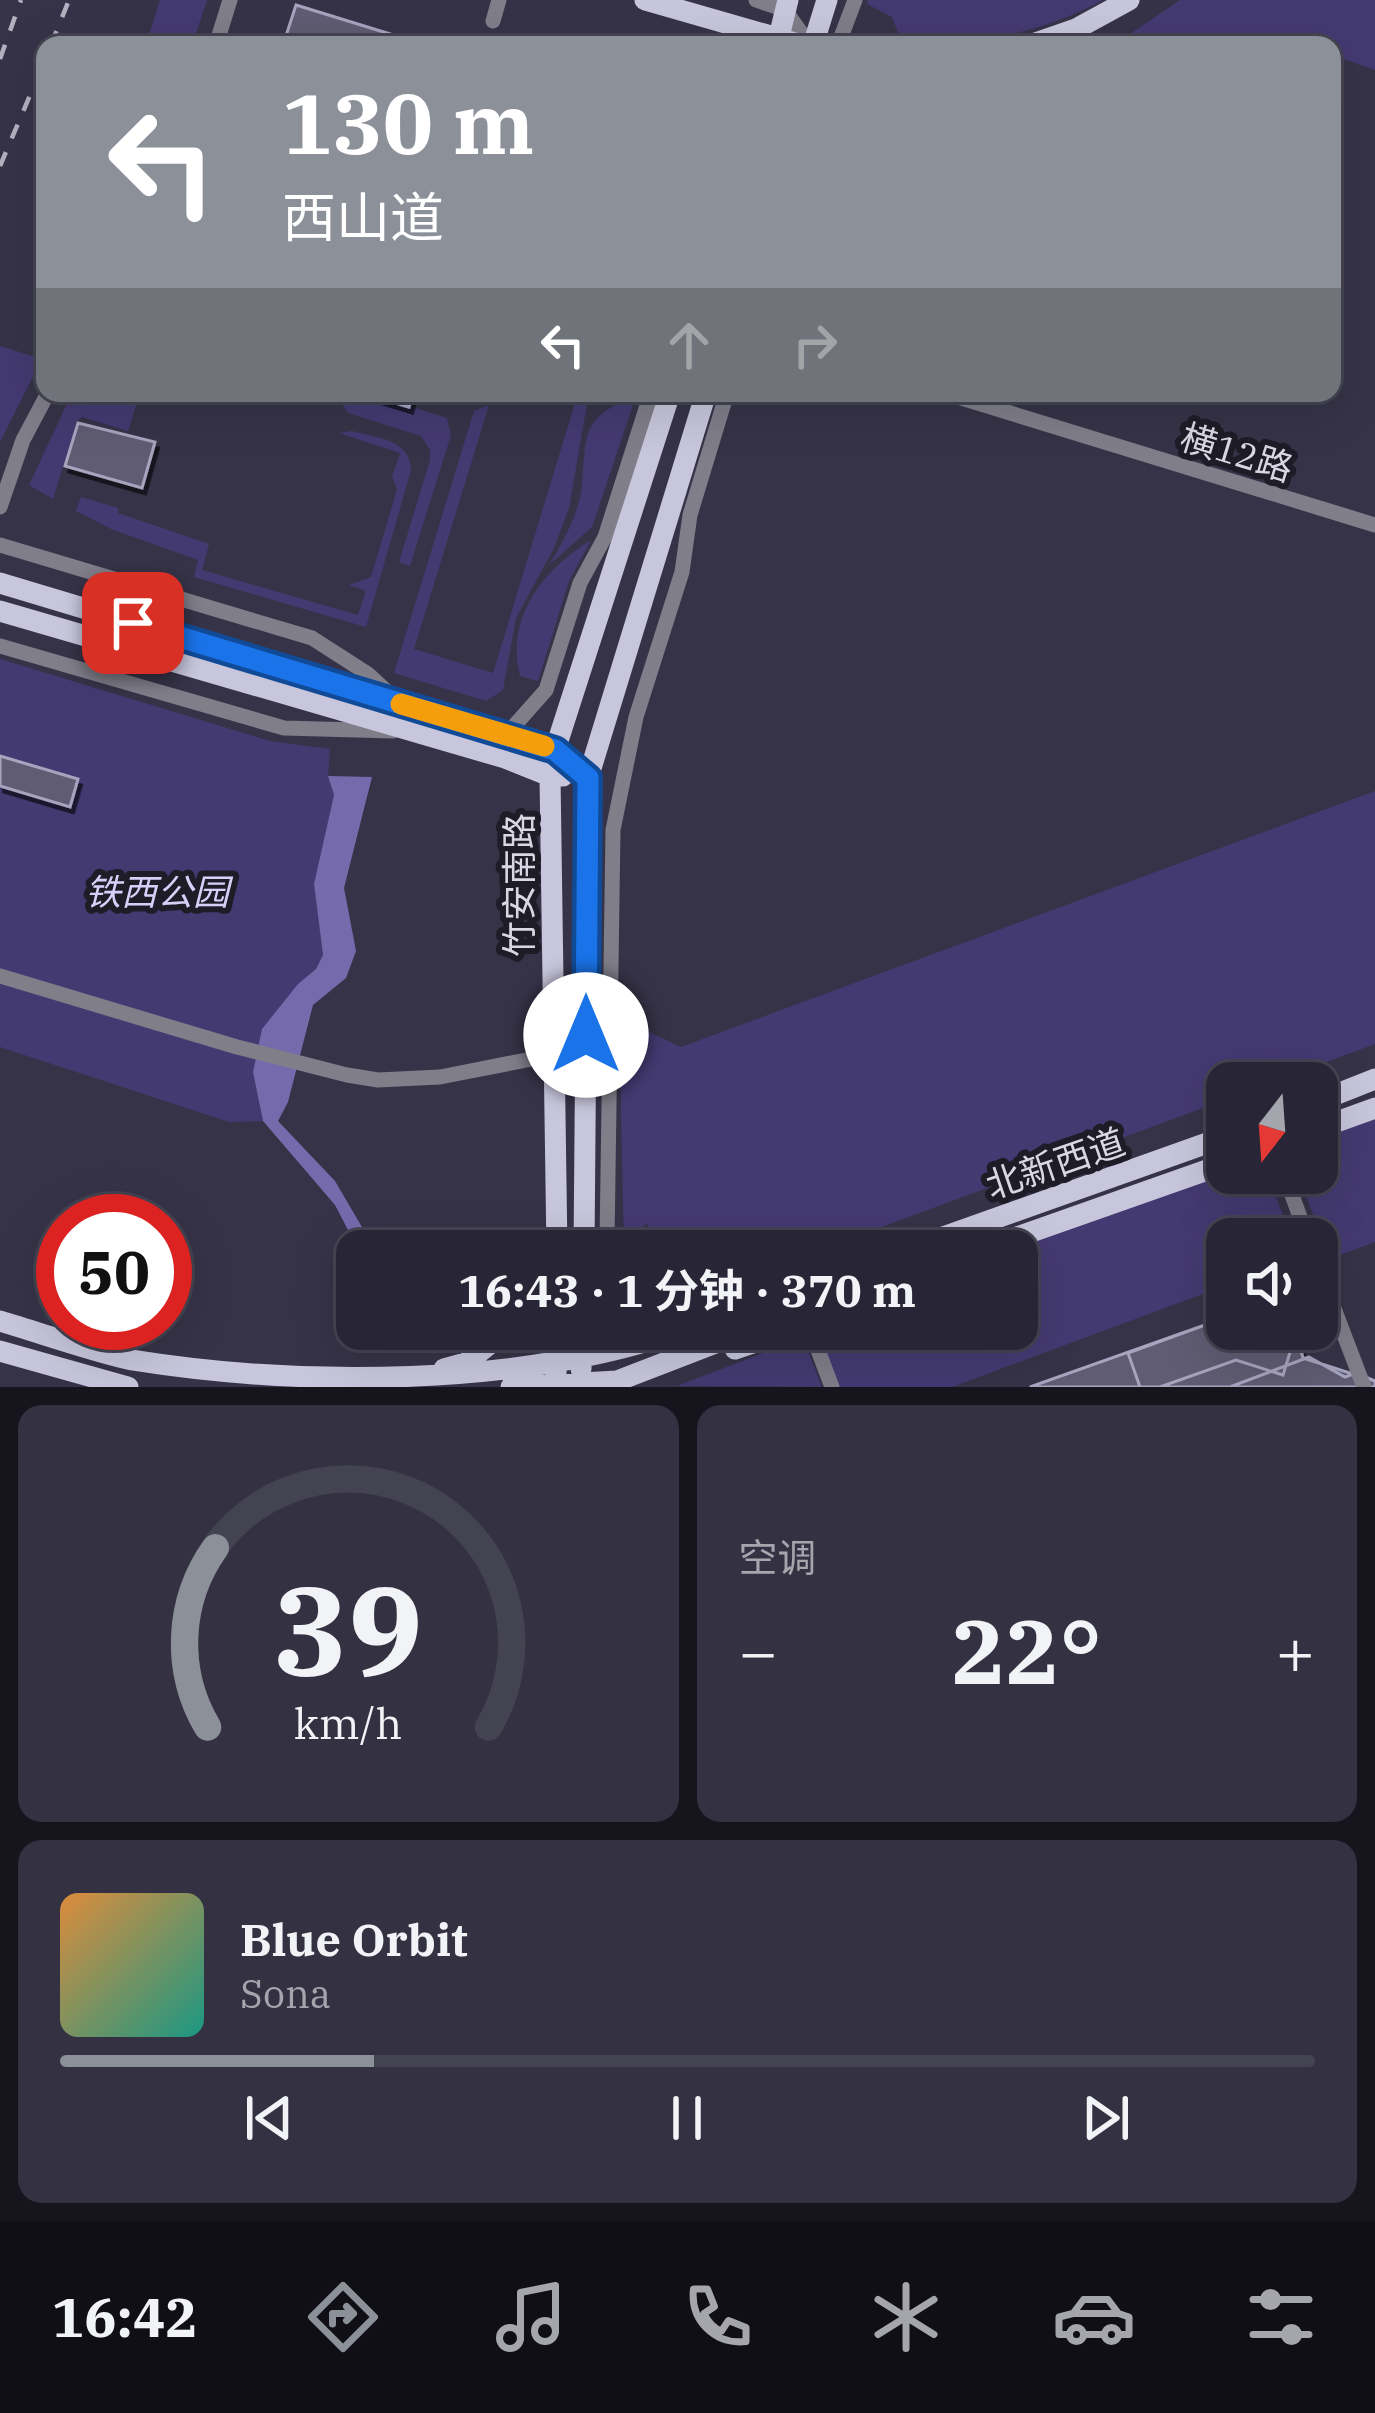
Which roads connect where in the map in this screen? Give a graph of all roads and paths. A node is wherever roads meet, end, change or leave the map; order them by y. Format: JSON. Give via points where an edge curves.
{"nodes":[{"id":1,"x":230,"y":0,"type":"edge"},
{"id":2,"x":499,"y":0,"type":"edge"},
{"id":3,"x":645,"y":0,"type":"edge"},
{"id":4,"x":826,"y":0,"type":"edge"},
{"id":5,"x":855,"y":0,"type":"edge"},
{"id":6,"x":1129,"y":0,"type":"edge"},
{"id":7,"x":773,"y":3,"type":"edge"},
{"id":8,"x":493,"y":21,"type":"dead end"},
{"id":9,"x":218,"y":36,"type":"edge"},
{"id":10,"x":752,"y":36,"type":"edge"},
{"id":11,"x":768,"y":36,"type":"edge"},
{"id":12,"x":800,"y":36,"type":"edge"},
{"id":13,"x":812,"y":36,"type":"edge"},
{"id":14,"x":841,"y":36,"type":"edge"},
{"id":15,"x":1056,"y":36,"type":"edge"},
{"id":16,"x":43,"y":402,"type":"edge"},
{"id":17,"x":648,"y":402,"type":"edge"},
{"id":18,"x":667,"y":402,"type":"edge"},
{"id":19,"x":703,"y":402,"type":"edge"},
{"id":20,"x":725,"y":402,"type":"edge"},
{"id":21,"x":974,"y":402,"type":"edge"},
{"id":22,"x":0,"y":507,"type":"edge"},
{"id":23,"x":1375,"y":525,"type":"edge"},
{"id":24,"x":0,"y":544,"type":"edge"},
{"id":25,"x":0,"y":583,"type":"edge"},
{"id":26,"x":0,"y":611,"type":"edge"},
{"id":27,"x":0,"y":646,"type":"edge"},
{"id":28,"x":399,"y":703,"type":"junction"},
{"id":29,"x":416,"y":731,"type":"junction"},
{"id":30,"x":507,"y":734,"type":"junction"},
{"id":31,"x":555,"y":750,"type":"junction"},
{"id":32,"x":550,"y":776,"type":"junction"},
{"id":33,"x":588,"y":778,"type":"junction"},
{"id":34,"x":0,"y":976,"type":"edge"},
{"id":35,"x":553,"y":1055,"type":"junction"},
{"id":36,"x":1375,"y":1079,"type":"edge"},
{"id":37,"x":1338,"y":1094,"type":"edge"},
{"id":38,"x":1375,"y":1108,"type":"edge"},
{"id":39,"x":556,"y":1120,"type":"junction"},
{"id":40,"x":1338,"y":1122,"type":"edge"},
{"id":41,"x":1206,"y":1143,"type":"edge"},
{"id":42,"x":1206,"y":1169,"type":"edge"},
{"id":43,"x":546,"y":1230,"type":"edge"},
{"id":44,"x":556,"y":1230,"type":"edge"},
{"id":45,"x":590,"y":1230,"type":"edge"},
{"id":46,"x":596,"y":1230,"type":"edge"},
{"id":47,"x":963,"y":1230,"type":"edge"},
{"id":48,"x":1036,"y":1230,"type":"edge"},
{"id":49,"x":1338,"y":1319,"type":"edge"},
{"id":50,"x":0,"y":1321,"type":"edge"},
{"id":51,"x":482,"y":1350,"type":"edge"},
{"id":52,"x":582,"y":1350,"type":"edge"},
{"id":53,"x":627,"y":1350,"type":"edge"},
{"id":54,"x":697,"y":1350,"type":"edge"},
{"id":55,"x":732,"y":1350,"type":"edge"},
{"id":56,"x":817,"y":1350,"type":"edge"},
{"id":57,"x":0,"y":1351,"type":"edge"},
{"id":58,"x":582,"y":1358,"type":"junction"},
{"id":59,"x":555,"y":1378,"type":"edge"},
{"id":60,"x":405,"y":1380,"type":"junction"},
{"id":61,"x":579,"y":1386,"type":"edge"},
{"id":62,"x":128,"y":1387,"type":"edge"},
{"id":63,"x":511,"y":1387,"type":"edge"},
{"id":64,"x":647,"y":1387,"type":"edge"},
{"id":65,"x":832,"y":1387,"type":"edge"},
{"id":66,"x":1364,"y":1387,"type":"edge"}],
"edges":[{"from":1,"to":9,"type":"street"},
{"from":2,"to":8,"type":"street"},
{"from":3,"to":10,"type":"main road"},
{"from":4,"to":13,"type":"main road"},
{"from":5,"to":14,"type":"street"},
{"from":6,"to":15,"type":"main road"},
{"from":7,"to":11,"type":"main road"},
{"from":7,"to":12,"type":"street"},
{"from":16,"to":22,"type":"street"},
{"from":17,"to":30,"type":"street","via":[[546,690]]},
{"from":18,"to":31,"type":"main road","name":"竹安南路"},
{"from":19,"to":33,"type":"main road","name":"竹安南路"},
{"from":20,"to":46,"type":"street","via":[[636,717],[613,830]]},
{"from":21,"to":23,"type":"street","name":"横12路"},
{"from":24,"to":28,"type":"street","via":[[312,638]]},
{"from":25,"to":28,"type":"main road"},
{"from":26,"to":29,"type":"main road"},
{"from":27,"to":29,"type":"street","via":[[284,728]]},
{"from":28,"to":30,"type":"main road"},
{"from":29,"to":32,"type":"main road"},
{"from":30,"to":31,"type":"main road"},
{"from":31,"to":32,"type":"main road","name":"竹安南路"},
{"from":31,"to":33,"type":"main road"},
{"from":32,"to":33,"type":"main road"},
{"from":32,"to":35,"type":"main road","name":"竹安南路"},
{"from":33,"to":45,"type":"main road","name":"竹安南路"},
{"from":34,"to":35,"type":"street","via":[[311,1068],[378,1080]]},
{"from":35,"to":39,"type":"main road","name":"竹安南路"},
{"from":36,"to":37,"type":"main road"},
{"from":38,"to":40,"type":"main road"},
{"from":39,"to":43,"type":"main road"},
{"from":39,"to":44,"type":"main road","name":"竹安南路"},
{"from":41,"to":47,"type":"main road","name":"北新西道"},
{"from":42,"to":48,"type":"main road","name":"北新西道"},
{"from":49,"to":66,"type":"street"},
{"from":50,"to":60,"type":"main road","via":[[131,1360],[265,1381]]},
{"from":51,"to":60,"type":"main road","via":[[466,1363]]},
{"from":52,"to":58,"type":"main road"},
{"from":53,"to":58,"type":"main road"},
{"from":54,"to":61,"type":"main road","via":[[617,1381]]},
{"from":55,"to":64,"type":"main road"},
{"from":56,"to":65,"type":"street"},
{"from":57,"to":62,"type":"main road"},
{"from":58,"to":59,"type":"main road"},
{"from":58,"to":61,"type":"main road"},
{"from":59,"to":60,"type":"main road"},
{"from":59,"to":61,"type":"main road"},
{"from":59,"to":63,"type":"main road"}]}
